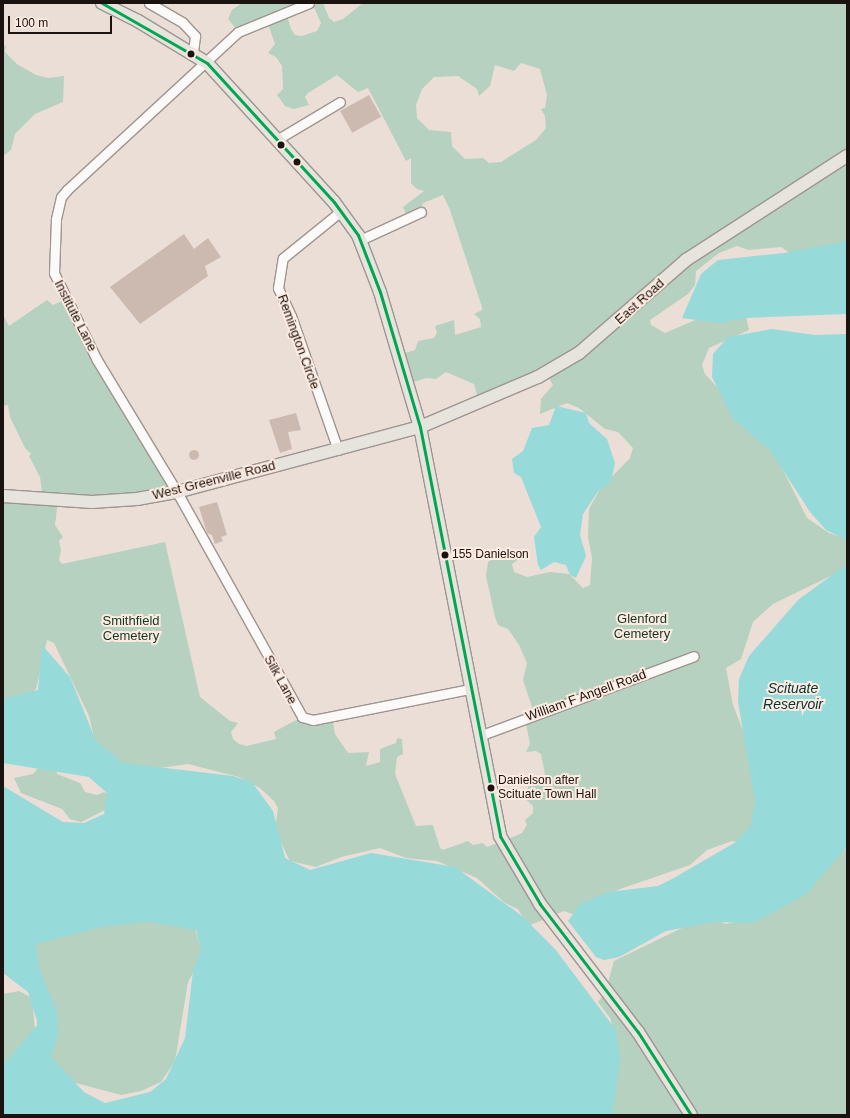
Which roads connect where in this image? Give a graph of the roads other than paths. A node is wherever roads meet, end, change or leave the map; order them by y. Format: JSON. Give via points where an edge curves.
{"nodes":[{"id":1,"x":102,"y":3,"type":"edge"},
{"id":2,"x":149,"y":3,"type":"edge"},
{"id":3,"x":309,"y":3,"type":"edge"},
{"id":4,"x":193,"y":52,"type":"junction"},
{"id":5,"x":207,"y":63,"type":"junction"},
{"id":6,"x":340,"y":102,"type":"dead end"},
{"id":7,"x":278,"y":139,"type":"junction"},
{"id":8,"x":847,"y":156,"type":"edge"},
{"id":9,"x":341,"y":211,"type":"junction"},
{"id":10,"x":421,"y":212,"type":"dead end"},
{"id":11,"x":360,"y":240,"type":"junction"},
{"id":12,"x":420,"y":427,"type":"junction"},
{"id":13,"x":338,"y":450,"type":"junction"},
{"id":14,"x":177,"y":492,"type":"junction"},
{"id":15,"x":3,"y":496,"type":"edge"},
{"id":16,"x":694,"y":656,"type":"dead end"},
{"id":17,"x":469,"y":689,"type":"junction"},
{"id":18,"x":479,"y":736,"type":"junction"},
{"id":19,"x":691,"y":1115,"type":"edge"}],
"edges":[{"from":1,"to":4,"type":"main road"},
{"from":2,"to":4,"type":"street","via":[[183,23],[196,36]]},
{"from":3,"to":5,"type":"street","name":"Institute Lane","via":[[238,32]]},
{"from":4,"to":5,"type":"main road"},
{"from":5,"to":7,"type":"main road"},
{"from":5,"to":14,"type":"street","name":"Institute Lane","via":[[61,196],[54,232],[54,269],[58,282],[97,360]]},
{"from":6,"to":7,"type":"street"},
{"from":7,"to":9,"type":"main road"},
{"from":8,"to":12,"type":"main road","name":"East Road","via":[[686,260],[579,353],[538,377]]},
{"from":9,"to":11,"type":"main road"},
{"from":9,"to":13,"type":"street","name":"Remington Circle","via":[[283,258],[278,288],[291,316]]},
{"from":10,"to":11,"type":"street"},
{"from":11,"to":12,"type":"main road","via":[[380,292]]},
{"from":12,"to":13,"type":"main road","name":"West Greenville Road"},
{"from":12,"to":17,"type":"main road"},
{"from":13,"to":14,"type":"main road","name":"West Greenville Road"},
{"from":14,"to":15,"type":"main road","name":"West Greenville Road","via":[[137,499],[92,502]]},
{"from":14,"to":17,"type":"street","name":"Silk Lane","via":[[302,717],[313,720]]},
{"from":16,"to":18,"type":"street","name":"William F Angell Road"},
{"from":17,"to":18,"type":"main road"},
{"from":18,"to":19,"type":"main road","via":[[500,836],[525,882],[569,946],[638,1032]]}]}
